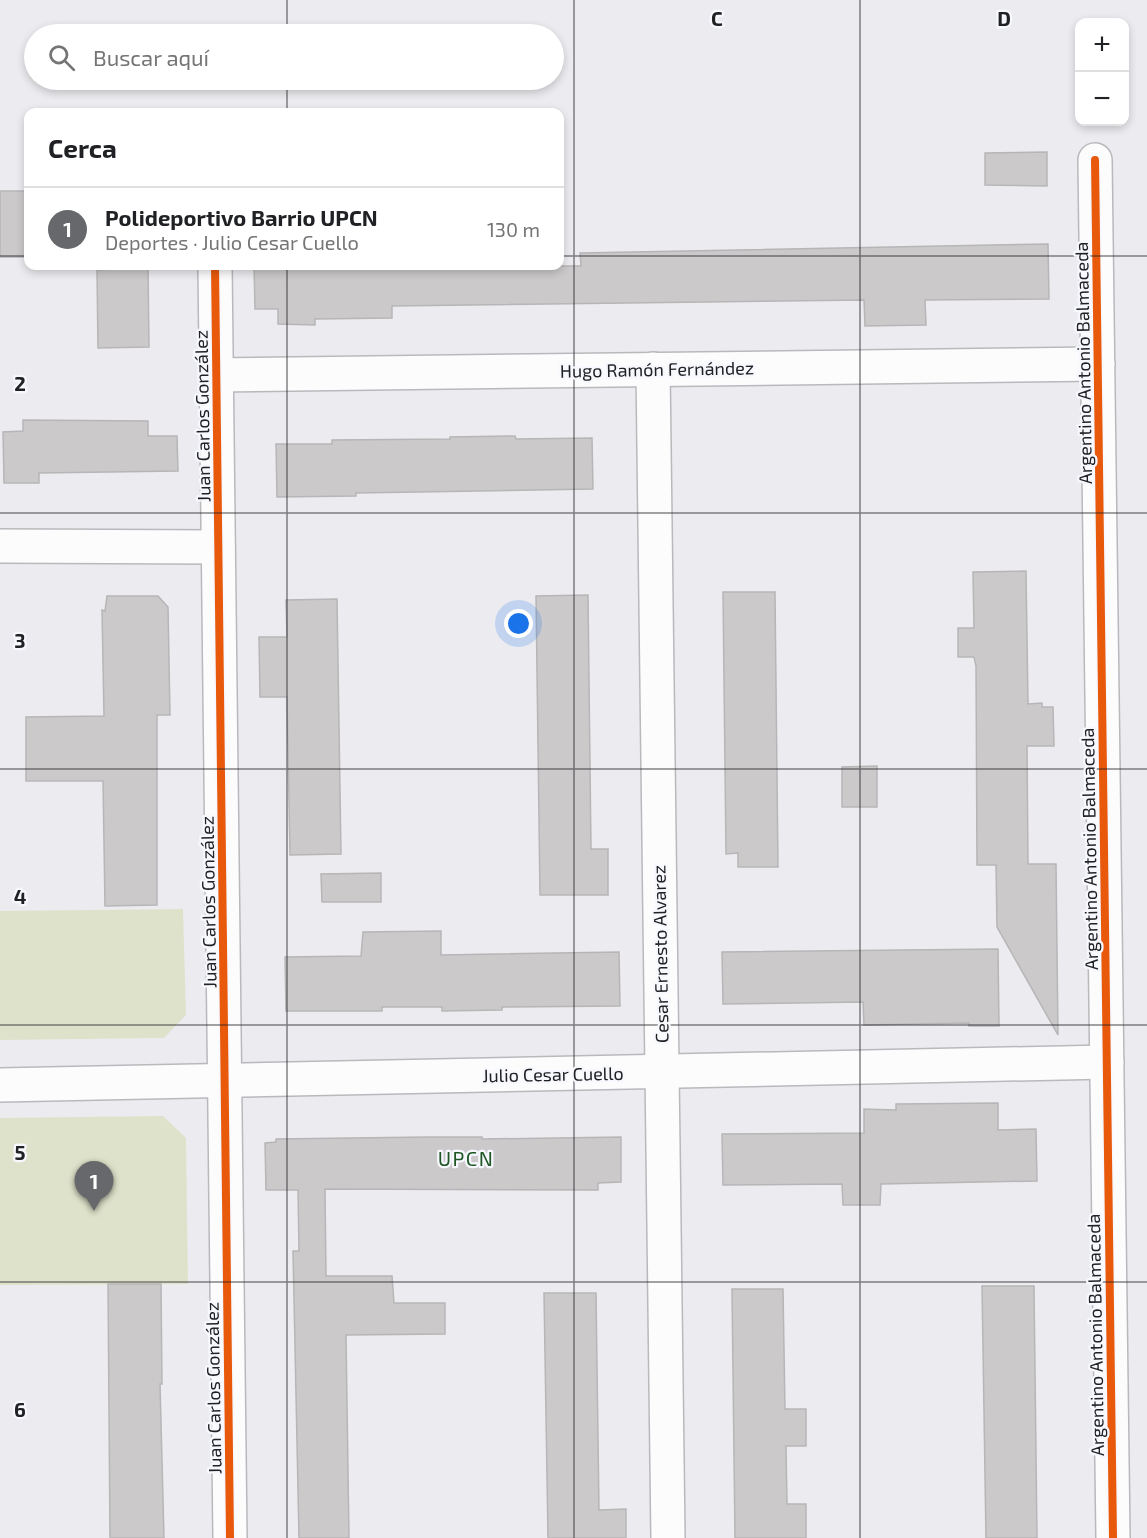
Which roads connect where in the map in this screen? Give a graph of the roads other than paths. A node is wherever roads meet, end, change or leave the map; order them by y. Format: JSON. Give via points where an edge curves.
{"nodes":[{"id":1,"x":1095,"y":160,"type":"dead end"},
{"id":2,"x":215,"y":270,"type":"edge"},
{"id":3,"x":1098,"y":364,"type":"junction"},
{"id":4,"x":653,"y":369,"type":"junction"},
{"id":5,"x":216,"y":375,"type":"junction"},
{"id":6,"x":0,"y":546,"type":"edge"},
{"id":7,"x":218,"y":548,"type":"junction"},
{"id":8,"x":1107,"y":1062,"type":"junction"},
{"id":9,"x":662,"y":1071,"type":"junction"},
{"id":10,"x":225,"y":1080,"type":"junction"},
{"id":11,"x":0,"y":1085,"type":"edge"},
{"id":12,"x":230,"y":1538,"type":"edge"},
{"id":13,"x":668,"y":1538,"type":"edge"},
{"id":14,"x":1113,"y":1538,"type":"edge"}],
"edges":[{"from":1,"to":3,"type":"street","name":"Argentino Antonio Balmaceda"},
{"from":2,"to":5,"type":"street","name":"Juan Carlos González"},
{"from":3,"to":4,"type":"street","name":"Hugo Ramón Fernández"},
{"from":3,"to":8,"type":"street","name":"Argentino Antonio Balmaceda"},
{"from":4,"to":5,"type":"street","name":"Hugo Ramón Fernández"},
{"from":4,"to":9,"type":"street","name":"Cesar Ernesto Alvarez"},
{"from":5,"to":7,"type":"street","name":"Juan Carlos González"},
{"from":6,"to":7,"type":"street"},
{"from":7,"to":10,"type":"street","name":"Juan Carlos González"},
{"from":8,"to":9,"type":"street","name":"Julio Cesar Cuello"},
{"from":8,"to":14,"type":"street","name":"Argentino Antonio Balmaceda"},
{"from":9,"to":10,"type":"street","name":"Julio Cesar Cuello"},
{"from":9,"to":13,"type":"street","name":"Cesar Ernesto Alvarez"},
{"from":10,"to":11,"type":"street","name":"Julio Cesar Cuello"},
{"from":10,"to":12,"type":"street","name":"Juan Carlos González"}]}
